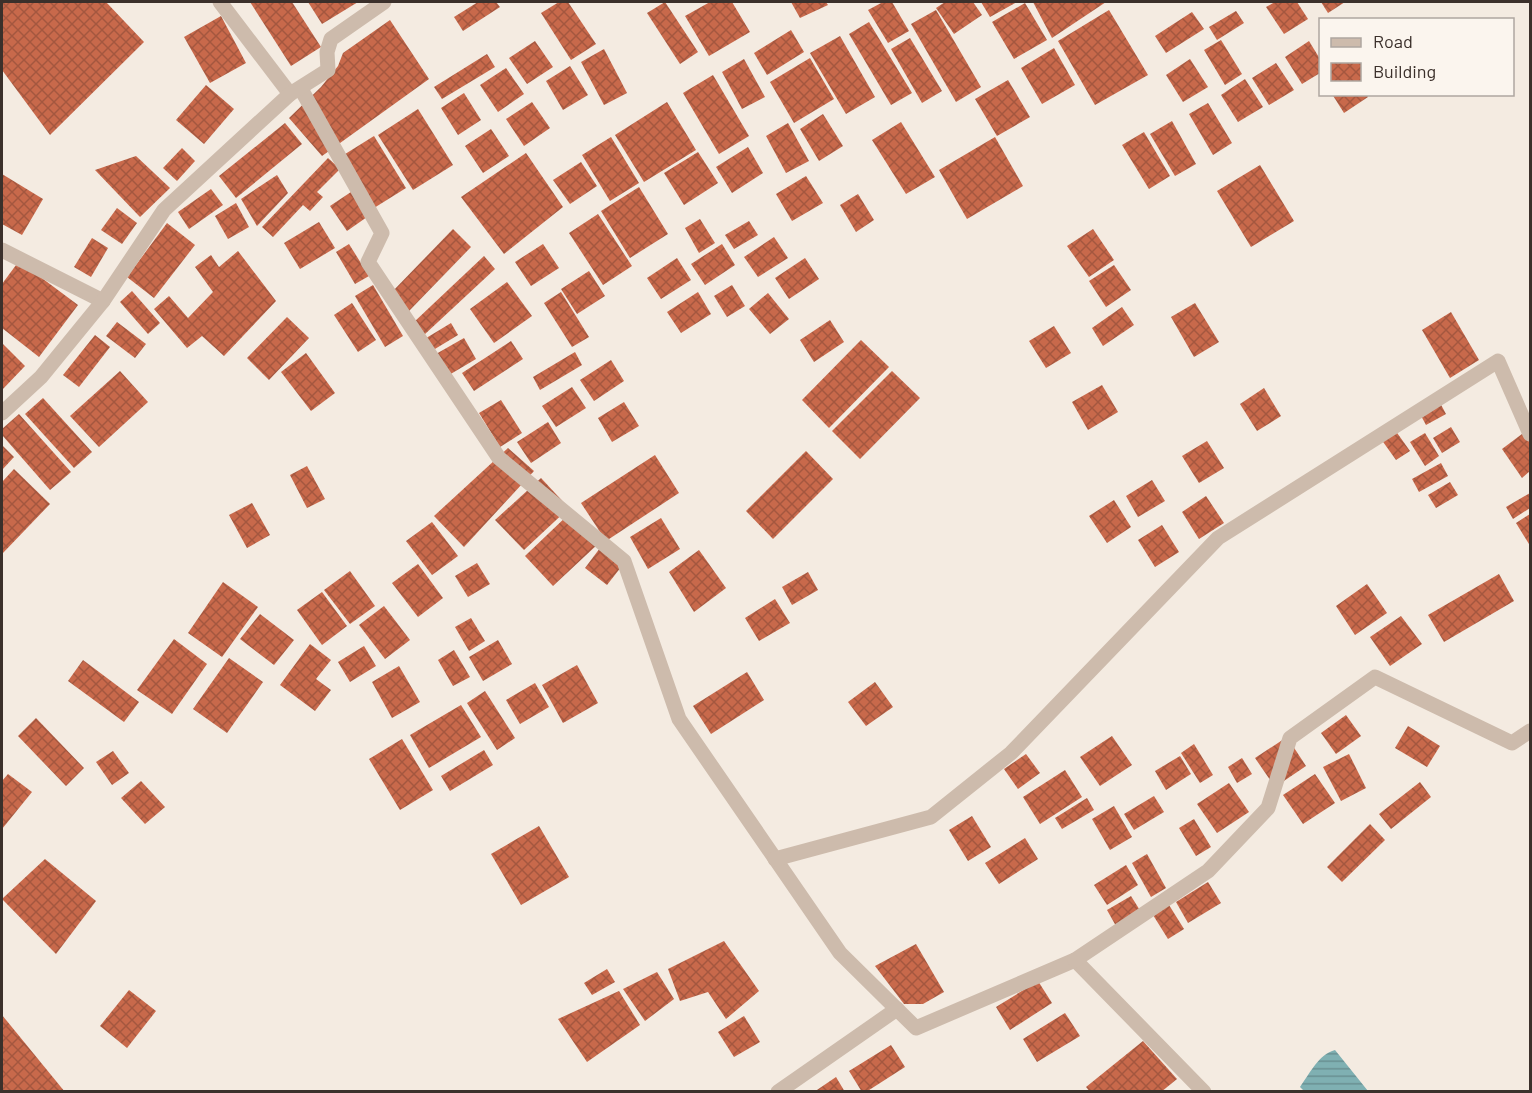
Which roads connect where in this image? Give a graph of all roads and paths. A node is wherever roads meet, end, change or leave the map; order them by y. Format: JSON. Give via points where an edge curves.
{"nodes":[{"id":1,"x":220,"y":2,"type":"edge"},
{"id":2,"x":384,"y":2,"type":"edge"},
{"id":3,"x":296,"y":91,"type":"junction"},
{"id":4,"x":2,"y":250,"type":"edge"},
{"id":5,"x":103,"y":301,"type":"junction"},
{"id":6,"x":2,"y":414,"type":"edge"},
{"id":7,"x":1530,"y":434,"type":"edge"},
{"id":8,"x":1530,"y":731,"type":"edge"},
{"id":9,"x":775,"y":859,"type":"junction"},
{"id":10,"x":1075,"y":960,"type":"junction"},
{"id":11,"x":897,"y":1009,"type":"junction"},
{"id":12,"x":778,"y":1092,"type":"edge"},
{"id":13,"x":1204,"y":1092,"type":"edge"}],
"edges":[{"from":1,"to":3,"type":"street"},
{"from":2,"to":3,"type":"street","via":[[331,39],[328,70]]},
{"from":3,"to":5,"type":"street","via":[[164,210]]},
{"from":3,"to":9,"type":"street","via":[[382,233],[369,262],[499,458],[624,561],[679,719]]},
{"from":4,"to":5,"type":"street"},
{"from":5,"to":6,"type":"street","via":[[41,377]]},
{"from":7,"to":9,"type":"street","via":[[1498,361],[1218,538],[1011,753],[931,817]]},
{"from":8,"to":10,"type":"street","via":[[1512,743],[1375,677],[1290,738],[1268,808],[1208,871]]},
{"from":9,"to":11,"type":"street","via":[[840,952]]},
{"from":10,"to":11,"type":"street","via":[[916,1028]]},
{"from":10,"to":13,"type":"street"},
{"from":11,"to":12,"type":"street"}]}
